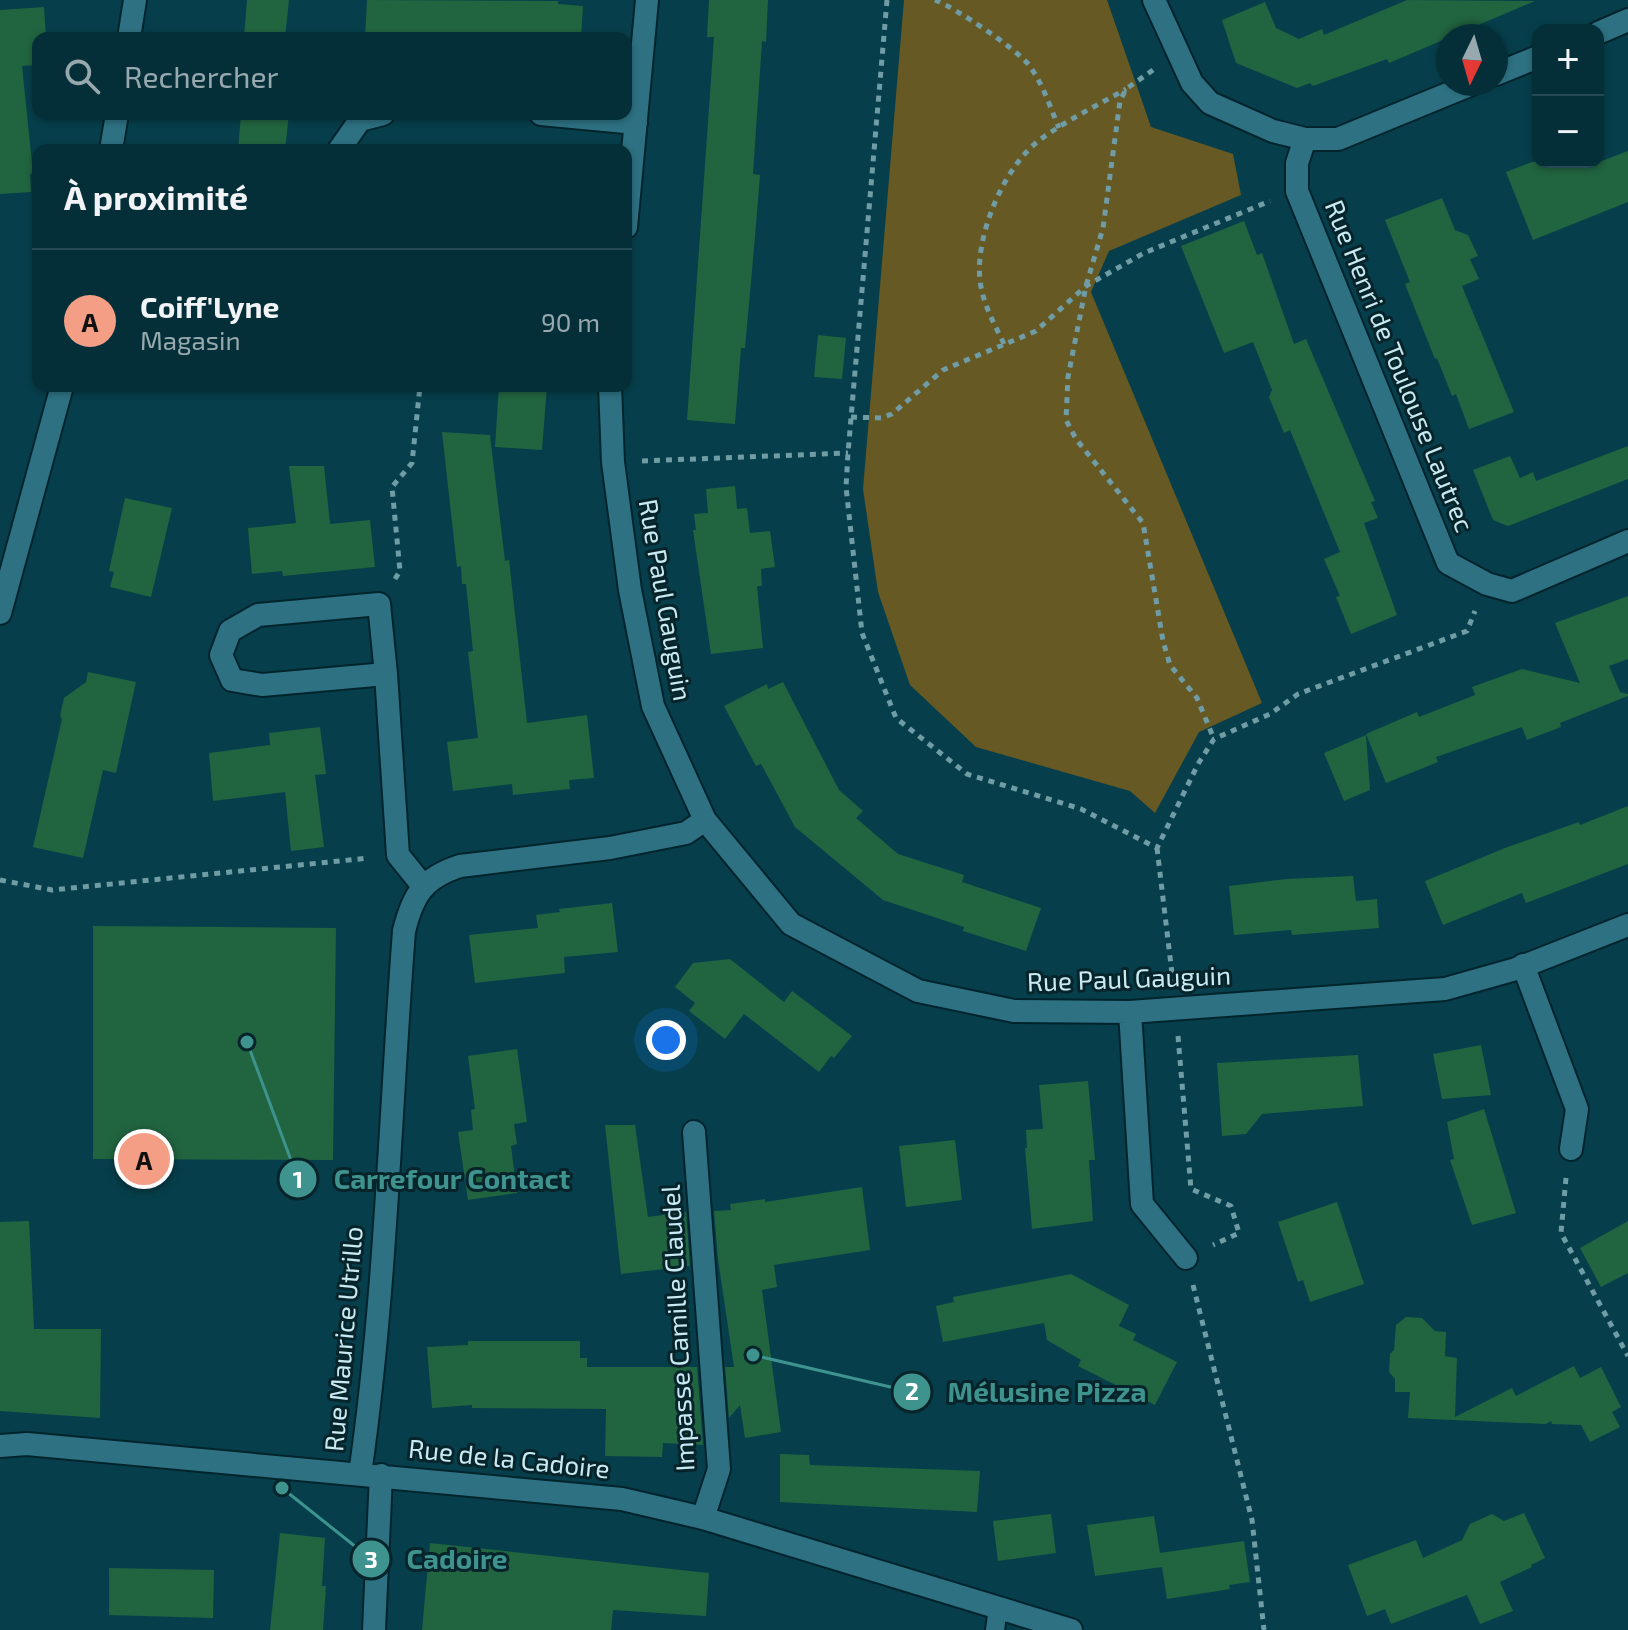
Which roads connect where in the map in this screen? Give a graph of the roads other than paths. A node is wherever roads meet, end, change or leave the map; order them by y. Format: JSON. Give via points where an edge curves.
{"nodes":[{"id":1,"x":135,"y":0,"type":"edge"},
{"id":2,"x":647,"y":0,"type":"edge"},
{"id":3,"x":1154,"y":0,"type":"edge"},
{"id":4,"x":1628,"y":20,"type":"edge"},
{"id":5,"x":1604,"y":30,"type":"edge"},
{"id":6,"x":130,"y":32,"type":"edge"},
{"id":7,"x":1532,"y":59,"type":"edge"},
{"id":8,"x":1508,"y":69,"type":"edge"},
{"id":9,"x":1443,"y":96,"type":"edge"},
{"id":10,"x":116,"y":120,"type":"edge"},
{"id":11,"x":360,"y":120,"type":"edge"},
{"id":12,"x":604,"y":120,"type":"edge"},
{"id":13,"x":636,"y":123,"type":"junction"},
{"id":14,"x":1305,"y":139,"type":"junction"},
{"id":15,"x":112,"y":144,"type":"edge"},
{"id":16,"x":343,"y":144,"type":"edge"},
{"id":17,"x":632,"y":165,"type":"edge"},
{"id":18,"x":60,"y":392,"type":"edge"},
{"id":19,"x":610,"y":392,"type":"edge"},
{"id":20,"x":1628,"y":541,"type":"edge"},
{"id":21,"x":0,"y":613,"type":"edge"},
{"id":22,"x":386,"y":674,"type":"junction"},
{"id":23,"x":705,"y":820,"type":"junction"},
{"id":24,"x":423,"y":886,"type":"junction"},
{"id":25,"x":1628,"y":925,"type":"edge"},
{"id":26,"x":1523,"y":965,"type":"junction"},
{"id":27,"x":1130,"y":1012,"type":"junction"},
{"id":28,"x":694,"y":1132,"type":"dead end"},
{"id":29,"x":1571,"y":1149,"type":"road end"},
{"id":30,"x":1186,"y":1258,"type":"road end"},
{"id":31,"x":0,"y":1446,"type":"edge"},
{"id":32,"x":370,"y":1474,"type":"junction"},
{"id":33,"x":703,"y":1518,"type":"junction"},
{"id":34,"x":997,"y":1619,"type":"edge"},
{"id":35,"x":374,"y":1630,"type":"edge"},
{"id":36,"x":1071,"y":1630,"type":"edge"}],
"edges":[{"from":1,"to":6,"type":"street"},
{"from":2,"to":13,"type":"street"},
{"from":3,"to":14,"type":"street","via":[[1192,83],[1210,103]]},
{"from":4,"to":5,"type":"street"},
{"from":7,"to":8,"type":"street"},
{"from":9,"to":14,"type":"street","via":[[1338,139]]},
{"from":10,"to":15,"type":"street"},
{"from":11,"to":16,"type":"street"},
{"from":12,"to":13,"type":"street"},
{"from":13,"to":17,"type":"street"},
{"from":14,"to":20,"type":"street","name":"Rue Henri de Toulouse Lautrec","via":[[1297,163],[1297,191],[1448,563],[1512,591]]},
{"from":18,"to":21,"type":"street"},
{"from":19,"to":23,"type":"street","name":"Rue Paul Gauguin","via":[[613,462],[630,590],[653,706]]},
{"from":22,"to":22,"type":"street","via":[[262,685],[232,680],[221,655],[230,631],[258,615],[379,604]]},
{"from":22,"to":24,"type":"street","via":[[398,855]]},
{"from":23,"to":24,"type":"street","via":[[686,833],[610,848],[460,866]]},
{"from":23,"to":27,"type":"street","name":"Rue Paul Gauguin","via":[[791,924],[918,991],[1014,1011]]},
{"from":24,"to":32,"type":"street","name":"Rue Maurice Utrillo","via":[[411,904],[404,931],[367,1425]]},
{"from":25,"to":26,"type":"street","name":"Rue Paul Gauguin"},
{"from":26,"to":27,"type":"street","name":"Rue Paul Gauguin","via":[[1445,989]]},
{"from":26,"to":29,"type":"street","via":[[1577,1109]]},
{"from":27,"to":30,"type":"street","via":[[1142,1204]]},
{"from":28,"to":33,"type":"street","name":"Impasse Camille Claudel","via":[[719,1469]]},
{"from":31,"to":32,"type":"street","name":"Rue de la Cadoire","via":[[27,1444]]},
{"from":32,"to":33,"type":"street","name":"Rue de la Cadoire","via":[[622,1499]]},
{"from":32,"to":35,"type":"street","name":"Rue Maurice Utrillo"},
{"from":33,"to":34,"type":"street","name":"Rue de la Cadoire"},
{"from":34,"to":36,"type":"street","name":"Rue de la Cadoire"}]}
